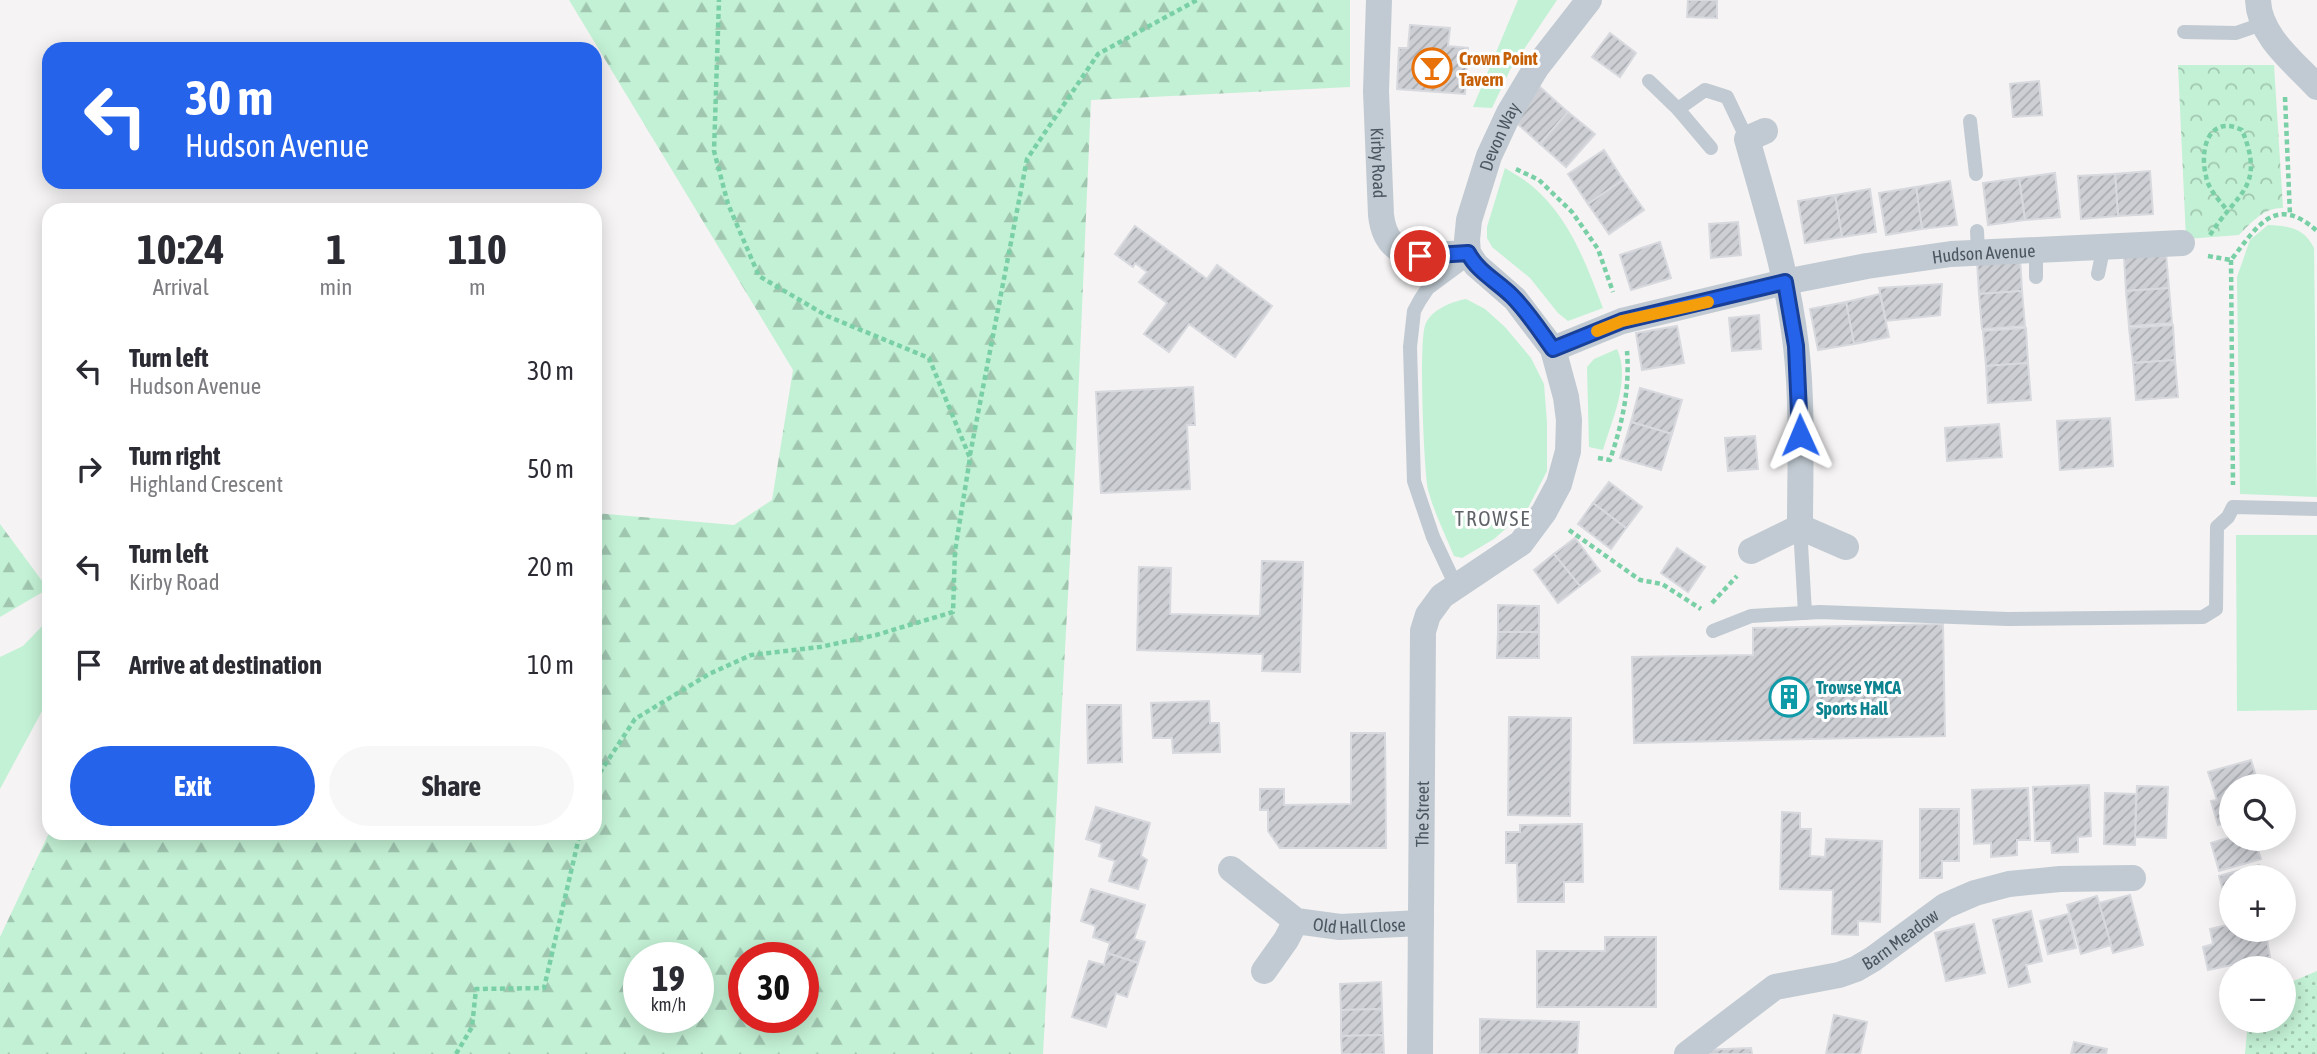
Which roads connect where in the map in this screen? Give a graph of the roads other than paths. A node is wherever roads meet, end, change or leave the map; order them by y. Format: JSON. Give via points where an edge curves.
{"nodes":[{"id":1,"x":1379,"y":0,"type":"edge"},
{"id":2,"x":1589,"y":0,"type":"edge"},
{"id":3,"x":2260,"y":12,"type":"edge"},
{"id":4,"x":2184,"y":32,"type":"dead end"},
{"id":5,"x":1649,"y":81,"type":"dead end"},
{"id":6,"x":2317,"y":87,"type":"edge"},
{"id":7,"x":1678,"y":109,"type":"junction"},
{"id":8,"x":1970,"y":121,"type":"dead end"},
{"id":9,"x":1756,"y":135,"type":"joint"},
{"id":10,"x":1711,"y":148,"type":"dead end"},
{"id":11,"x":1976,"y":174,"type":"dead end"},
{"id":12,"x":2182,"y":243,"type":"road end"},
{"id":13,"x":2104,"y":245,"type":"junction"},
{"id":14,"x":2035,"y":250,"type":"junction"},
{"id":15,"x":1469,"y":255,"type":"junction"},
{"id":16,"x":2098,"y":274,"type":"dead end"},
{"id":17,"x":2036,"y":277,"type":"dead end"},
{"id":18,"x":1785,"y":282,"type":"junction"},
{"id":19,"x":1553,"y":349,"type":"junction"},
{"id":20,"x":2317,"y":509,"type":"edge"},
{"id":21,"x":1800,"y":527,"type":"junction"},
{"id":22,"x":1846,"y":547,"type":"dead end"},
{"id":23,"x":1751,"y":551,"type":"road end"},
{"id":24,"x":1457,"y":588,"type":"junction"},
{"id":25,"x":1805,"y":613,"type":"junction"},
{"id":26,"x":1713,"y":631,"type":"dead end"},
{"id":27,"x":1231,"y":869,"type":"dead end"},
{"id":28,"x":2133,"y":878,"type":"dead end"},
{"id":29,"x":1296,"y":921,"type":"junction"},
{"id":30,"x":1421,"y":923,"type":"junction"},
{"id":31,"x":1264,"y":971,"type":"dead end"},
{"id":32,"x":1420,"y":1054,"type":"edge"},
{"id":33,"x":1687,"y":1054,"type":"edge"}],
"edges":[{"from":1,"to":15,"type":"street","name":"Kirby Road","via":[[1376,91],[1385,233],[1404,253]]},
{"from":2,"to":15,"type":"street","name":"Devon Way","via":[[1536,68],[1509,113],[1489,156],[1469,220]]},
{"from":3,"to":4,"type":"lane","via":[[2236,33]]},
{"from":3,"to":6,"type":"street"},
{"from":5,"to":7,"type":"lane"},
{"from":7,"to":9,"type":"lane","via":[[1705,90],[1727,97]]},
{"from":7,"to":10,"type":"lane"},
{"from":8,"to":11,"type":"lane"},
{"from":9,"to":18,"type":"street"},
{"from":12,"to":13,"type":"street","name":"Hudson Avenue"},
{"from":13,"to":14,"type":"street","name":"Hudson Avenue"},
{"from":13,"to":16,"type":"lane"},
{"from":14,"to":17,"type":"lane"},
{"from":14,"to":18,"type":"street","name":"Hudson Avenue","via":[[1977,242],[1951,254]]},
{"from":15,"to":19,"type":"street","via":[[1515,299]]},
{"from":15,"to":24,"type":"lane","via":[[1420,300],[1414,311],[1410,346],[1414,481]]},
{"from":18,"to":19,"type":"street","name":"Hudson Avenue","via":[[1622,321]]},
{"from":18,"to":21,"type":"street","via":[[1796,346],[1800,411]]},
{"from":19,"to":24,"type":"street","name":"The Street","via":[[1566,397],[1567,451],[1559,484],[1521,543]]},
{"from":20,"to":25,"type":"lane","via":[[2233,507],[2217,527],[2216,609],[2203,617],[2008,619]]},
{"from":21,"to":22,"type":"street"},
{"from":21,"to":23,"type":"street"},
{"from":21,"to":25,"type":"lane"},
{"from":24,"to":30,"type":"street","name":"The Street","via":[[1434,603],[1423,631]]},
{"from":25,"to":26,"type":"lane","via":[[1751,616]]},
{"from":27,"to":29,"type":"street","name":"Old Hall Close"},
{"from":28,"to":33,"type":"street","name":"Barn Meadow","via":[[2060,879],[1975,893],[1945,906],[1856,969],[1774,987]]},
{"from":29,"to":30,"type":"street","name":"Old Hall Close","via":[[1340,927]]},
{"from":29,"to":31,"type":"street","name":"Old Hall Close"},
{"from":30,"to":32,"type":"street","name":"The Street"}]}
